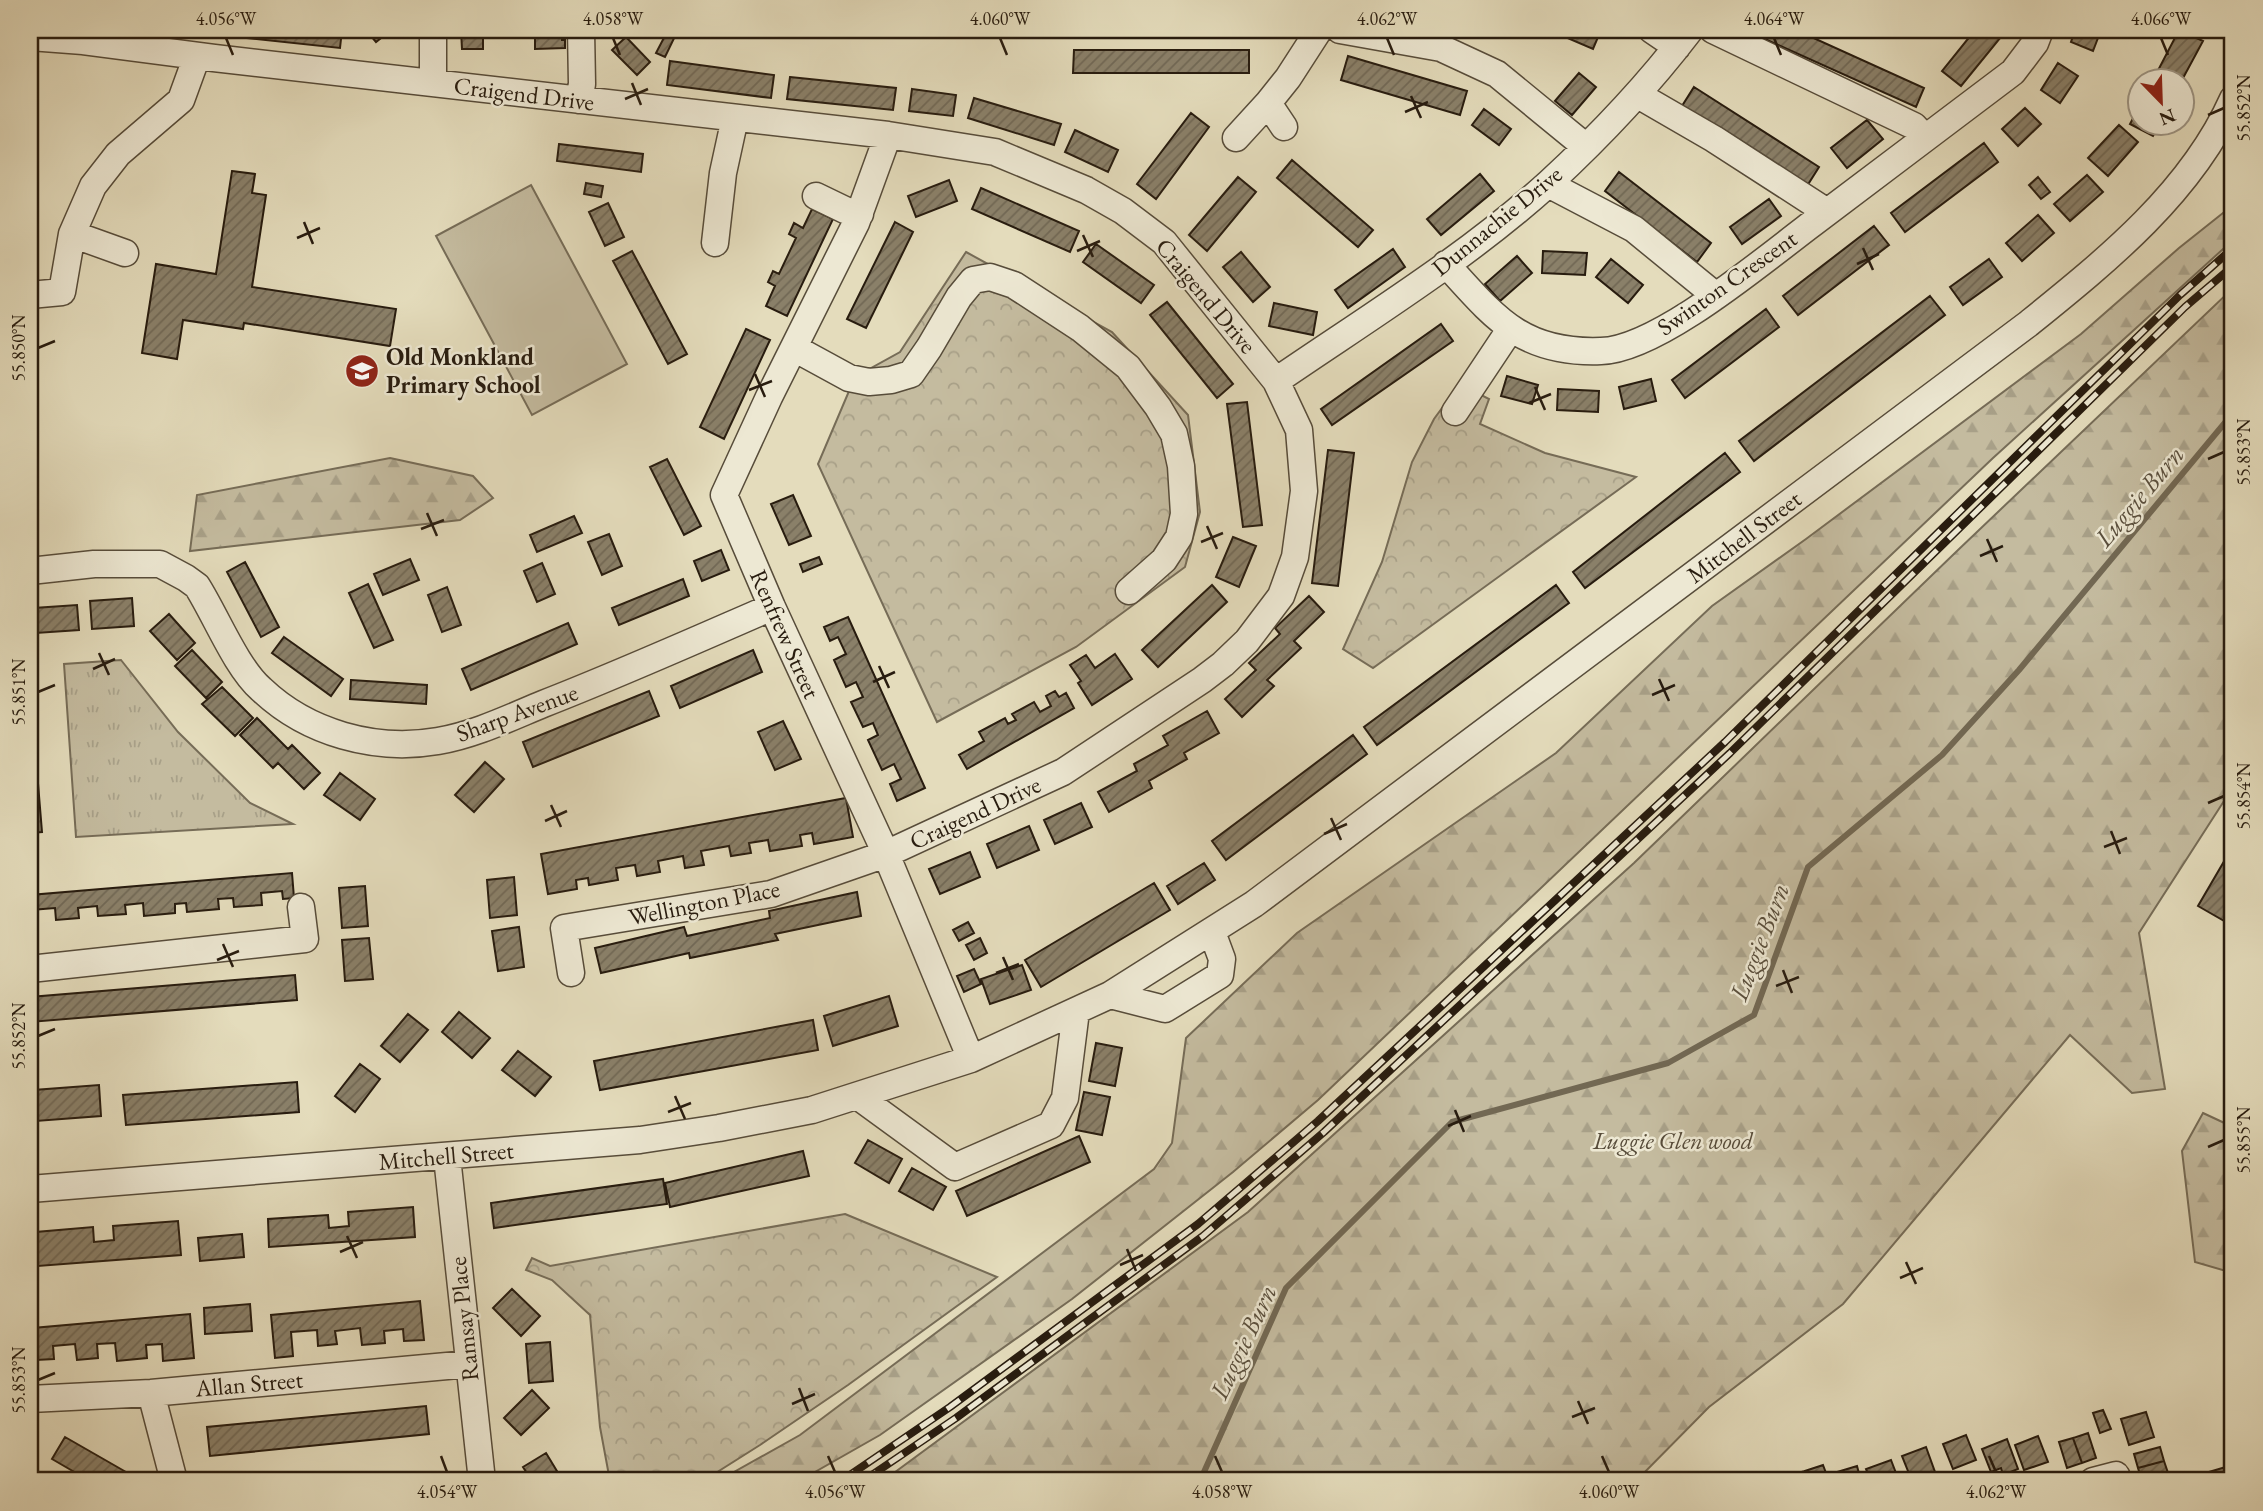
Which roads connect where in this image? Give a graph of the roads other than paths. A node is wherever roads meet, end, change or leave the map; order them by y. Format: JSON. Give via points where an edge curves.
{"nodes":[{"id":1,"x":433,"y":30,"type":"edge"},
{"id":2,"x":581,"y":30,"type":"edge"},
{"id":3,"x":1319,"y":30,"type":"edge"},
{"id":4,"x":1340,"y":30,"type":"edge"},
{"id":5,"x":1652,"y":30,"type":"edge"},
{"id":6,"x":1713,"y":30,"type":"edge"},
{"id":7,"x":2040,"y":30,"type":"edge"},
{"id":8,"x":30,"y":37,"type":"edge"},
{"id":9,"x":1684,"y":38,"type":"edge"},
{"id":10,"x":197,"y":56,"type":"junction"},
{"id":11,"x":433,"y":83,"type":"junction"},
{"id":12,"x":1638,"y":95,"type":"junction"},
{"id":13,"x":2233,"y":99,"type":"edge"},
{"id":14,"x":579,"y":100,"type":"junction"},
{"id":15,"x":1268,"y":103,"type":"junction"},
{"id":16,"x":735,"y":118,"type":"junction"},
{"id":17,"x":1284,"y":127,"type":"dead end"},
{"id":18,"x":888,"y":135,"type":"junction"},
{"id":19,"x":1236,"y":138,"type":"dead end"},
{"id":20,"x":1925,"y":138,"type":"junction"},
{"id":21,"x":1586,"y":147,"type":"junction"},
{"id":22,"x":1548,"y":184,"type":"junction"},
{"id":23,"x":816,"y":196,"type":"dead end"},
{"id":24,"x":1827,"y":212,"type":"junction"},
{"id":25,"x":860,"y":214,"type":"junction"},
{"id":26,"x":72,"y":234,"type":"junction"},
{"id":27,"x":715,"y":243,"type":"dead end"},
{"id":28,"x":125,"y":253,"type":"dead end"},
{"id":29,"x":1446,"y":264,"type":"junction"},
{"id":30,"x":30,"y":295,"type":"edge"},
{"id":31,"x":1716,"y":296,"type":"junction"},
{"id":32,"x":1511,"y":328,"type":"junction"},
{"id":33,"x":794,"y":348,"type":"junction"},
{"id":34,"x":1276,"y":381,"type":"junction"},
{"id":35,"x":1455,"y":412,"type":"dead end"},
{"id":36,"x":30,"y":571,"type":"edge"},
{"id":37,"x":1129,"y":591,"type":"dead end"},
{"id":38,"x":772,"y":607,"type":"junction"},
{"id":39,"x":886,"y":854,"type":"junction"},
{"id":40,"x":301,"y":907,"type":"dead end"},
{"id":41,"x":1212,"y":932,"type":"junction"},
{"id":42,"x":30,"y":969,"type":"edge"},
{"id":43,"x":571,"y":973,"type":"dead end"},
{"id":44,"x":1110,"y":995,"type":"junction"},
{"id":45,"x":1076,"y":1011,"type":"junction"},
{"id":46,"x":971,"y":1059,"type":"junction"},
{"id":47,"x":859,"y":1097,"type":"junction"},
{"id":48,"x":447,"y":1157,"type":"junction"},
{"id":49,"x":30,"y":1189,"type":"edge"},
{"id":50,"x":468,"y":1364,"type":"junction"},
{"id":51,"x":151,"y":1393,"type":"junction"},
{"id":52,"x":30,"y":1399,"type":"edge"},
{"id":53,"x":174,"y":1481,"type":"edge"},
{"id":54,"x":482,"y":1481,"type":"edge"},
{"id":55,"x":2093,"y":1481,"type":"edge"},
{"id":56,"x":2119,"y":1481,"type":"edge"}],
"edges":[{"from":1,"to":11,"type":"street"},
{"from":2,"to":14,"type":"street"},
{"from":3,"to":15,"type":"street"},
{"from":4,"to":21,"type":"street","via":[[1441,48],[1497,74]]},
{"from":5,"to":9,"type":"street"},
{"from":6,"to":20,"type":"street","via":[[1914,126]]},
{"from":7,"to":20,"type":"street","name":"Swinton Crescent","via":[[2013,72]]},
{"from":8,"to":10,"type":"street","name":"Craigend Drive"},
{"from":9,"to":12,"type":"street","name":"Dunnachie Drive"},
{"from":10,"to":11,"type":"street","name":"Craigend Drive"},
{"from":10,"to":26,"type":"street","via":[[181,100],[118,154],[93,186]]},
{"from":11,"to":14,"type":"street","name":"Craigend Drive"},
{"from":12,"to":21,"type":"street","name":"Dunnachie Drive"},
{"from":12,"to":24,"type":"street","name":"Swinton Crescent"},
{"from":13,"to":41,"type":"street","name":"Mitchell Street","via":[[2196,163],[2097,268],[1466,747]]},
{"from":14,"to":16,"type":"street","name":"Craigend Drive"},
{"from":15,"to":17,"type":"street"},
{"from":15,"to":19,"type":"street"},
{"from":16,"to":18,"type":"street","name":"Craigend Drive"},
{"from":16,"to":27,"type":"street"},
{"from":18,"to":25,"type":"street","name":"Renfrew Street"},
{"from":18,"to":34,"type":"street","name":"Craigend Drive","via":[[995,152],[1086,190],[1123,211],[1164,242]]},
{"from":20,"to":24,"type":"street","name":"Swinton Crescent"},
{"from":21,"to":22,"type":"street","name":"Dunnachie Drive"},
{"from":22,"to":29,"type":"street","name":"Dunnachie Drive"},
{"from":22,"to":31,"type":"street","via":[[1634,229]]},
{"from":23,"to":25,"type":"street"},
{"from":24,"to":31,"type":"street","name":"Swinton Crescent"},
{"from":25,"to":33,"type":"street","name":"Renfrew Street"},
{"from":26,"to":28,"type":"street"},
{"from":26,"to":30,"type":"street","via":[[62,292]]},
{"from":29,"to":32,"type":"street","name":"Swinton Crescent","via":[[1494,317]]},
{"from":29,"to":34,"type":"street","name":"Dunnachie Drive"},
{"from":31,"to":32,"type":"street","name":"Swinton Crescent","via":[[1636,344],[1604,352],[1546,346]]},
{"from":32,"to":35,"type":"street"},
{"from":33,"to":37,"type":"street","via":[[849,378],[869,382],[911,374],[958,297],[973,280],[990,277],[1014,285],[1080,328],[1128,367],[1158,407],[1174,435],[1181,466],[1184,514],[1179,537],[1164,560]]},
{"from":33,"to":38,"type":"street","name":"Renfrew Street","via":[[724,495]]},
{"from":34,"to":39,"type":"street","name":"Craigend Drive","via":[[1299,430],[1304,491],[1295,557],[1281,596],[1247,641],[1202,680],[1063,772]]},
{"from":36,"to":38,"type":"street","name":"Sharp Avenue","via":[[94,564],[160,564],[197,586],[244,668],[266,694],[327,731],[379,742],[438,741],[472,732]]},
{"from":38,"to":39,"type":"street","name":"Renfrew Street"},
{"from":39,"to":43,"type":"street","name":"Wellington Place","via":[[771,894],[564,928]]},
{"from":39,"to":46,"type":"street","name":"Renfrew Street"},
{"from":40,"to":42,"type":"street","via":[[305,939]]},
{"from":41,"to":44,"type":"street","name":"Mitchell Street"},
{"from":41,"to":44,"type":"street","via":[[1222,959],[1220,975],[1165,1009]]},
{"from":44,"to":45,"type":"street","name":"Mitchell Street"},
{"from":45,"to":46,"type":"street","name":"Mitchell Street"},
{"from":45,"to":47,"type":"street","via":[[1065,1098],[1051,1125],[956,1167]]},
{"from":46,"to":47,"type":"street","name":"Mitchell Street"},
{"from":47,"to":48,"type":"street","name":"Mitchell Street","via":[[812,1110],[640,1140]]},
{"from":48,"to":49,"type":"street","name":"Mitchell Street"},
{"from":48,"to":50,"type":"street","name":"Ramsay Place"},
{"from":50,"to":51,"type":"street","name":"Allan Street"},
{"from":50,"to":54,"type":"street","name":"Ramsay Place"},
{"from":51,"to":52,"type":"street","name":"Allan Street"},
{"from":51,"to":53,"type":"street"},
{"from":55,"to":56,"type":"street","via":[[2116,1475]]}]}
